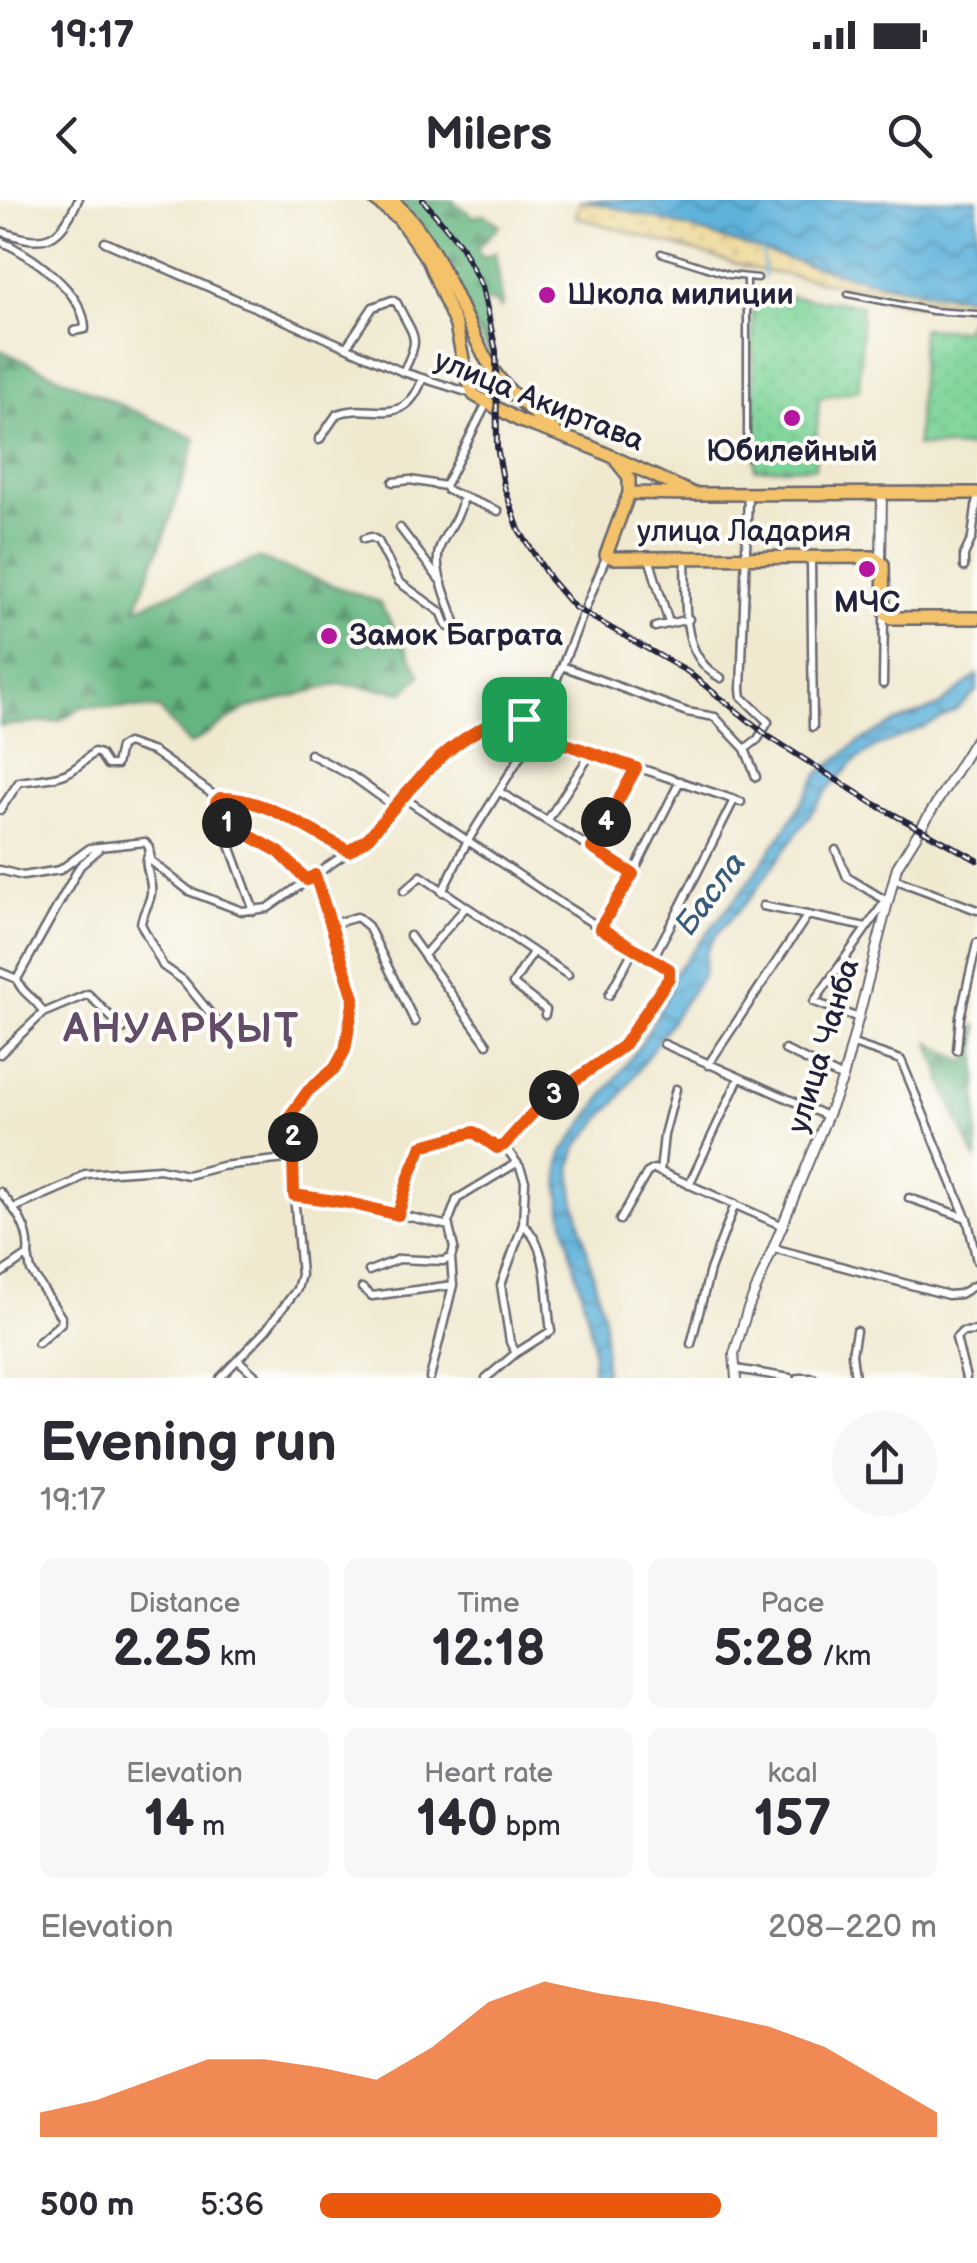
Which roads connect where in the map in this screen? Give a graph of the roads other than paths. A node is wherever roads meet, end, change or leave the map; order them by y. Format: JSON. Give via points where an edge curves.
{"nodes":[{"id":1,"x":78,"y":200,"type":"edge"},
{"id":2,"x":375,"y":200,"type":"edge"},
{"id":3,"x":392,"y":200,"type":"edge"},
{"id":4,"x":0,"y":232,"type":"edge"},
{"id":5,"x":0,"y":241,"type":"edge"},
{"id":6,"x":104,"y":242,"type":"dead end"},
{"id":7,"x":661,"y":253,"type":"dead end"},
{"id":8,"x":747,"y":277,"type":"junction"},
{"id":9,"x":758,"y":278,"type":"dead end"},
{"id":10,"x":848,"y":294,"type":"dead end"},
{"id":11,"x":977,"y":314,"type":"edge"},
{"id":12,"x":74,"y":332,"type":"dead end"},
{"id":13,"x":474,"y":336,"type":"junction"},
{"id":14,"x":347,"y":346,"type":"junction"},
{"id":15,"x":484,"y":364,"type":"junction"},
{"id":16,"x":403,"y":372,"type":"junction"},
{"id":17,"x":466,"y":372,"type":"junction"},
{"id":18,"x":422,"y":380,"type":"junction"},
{"id":19,"x":474,"y":395,"type":"junction"},
{"id":20,"x":514,"y":400,"type":"junction"},
{"id":21,"x":487,"y":404,"type":"junction"},
{"id":22,"x":504,"y":412,"type":"junction"},
{"id":23,"x":538,"y":416,"type":"junction"},
{"id":24,"x":563,"y":436,"type":"junction"},
{"id":25,"x":319,"y":440,"type":"dead end"},
{"id":26,"x":610,"y":456,"type":"junction"},
{"id":27,"x":747,"y":457,"type":"dead end"},
{"id":28,"x":394,"y":482,"type":"dead end"},
{"id":29,"x":445,"y":486,"type":"junction"},
{"id":30,"x":629,"y":493,"type":"junction"},
{"id":31,"x":882,"y":493,"type":"junction"},
{"id":32,"x":694,"y":494,"type":"junction"},
{"id":33,"x":748,"y":494,"type":"junction"},
{"id":34,"x":462,"y":496,"type":"junction"},
{"id":35,"x":977,"y":496,"type":"edge"},
{"id":36,"x":498,"y":511,"type":"dead end"},
{"id":37,"x":400,"y":528,"type":"dead end"},
{"id":38,"x":364,"y":539,"type":"dead end"},
{"id":39,"x":606,"y":555,"type":"junction"},
{"id":40,"x":810,"y":556,"type":"junction"},
{"id":41,"x":648,"y":558,"type":"junction"},
{"id":42,"x":685,"y":558,"type":"junction"},
{"id":43,"x":747,"y":558,"type":"junction"},
{"id":44,"x":882,"y":560,"type":"junction"},
{"id":45,"x":964,"y":567,"type":"dead end"},
{"id":46,"x":443,"y":585,"type":"junction"},
{"id":47,"x":884,"y":611,"type":"junction"},
{"id":48,"x":977,"y":618,"type":"edge"},
{"id":49,"x":688,"y":620,"type":"junction"},
{"id":50,"x":669,"y":623,"type":"junction"},
{"id":51,"x":655,"y":627,"type":"dead end"},
{"id":52,"x":562,"y":666,"type":"junction"},
{"id":53,"x":721,"y":678,"type":"dead end"},
{"id":54,"x":883,"y":684,"type":"dead end"},
{"id":55,"x":538,"y":721,"type":"junction"},
{"id":56,"x":813,"y":727,"type":"dead end"},
{"id":57,"x":534,"y":733,"type":"junction"},
{"id":58,"x":977,"y":737,"type":"edge"},
{"id":59,"x":745,"y":749,"type":"junction"},
{"id":60,"x":592,"y":752,"type":"junction"},
{"id":61,"x":310,"y":754,"type":"dead end"},
{"id":62,"x":636,"y":768,"type":"junction"},
{"id":63,"x":756,"y":777,"type":"dead end"},
{"id":64,"x":680,"y":781,"type":"junction"},
{"id":65,"x":500,"y":792,"type":"junction"},
{"id":66,"x":220,"y":798,"type":"junction"},
{"id":67,"x":404,"y":798,"type":"junction"},
{"id":68,"x":395,"y":808,"type":"junction"},
{"id":69,"x":0,"y":810,"type":"edge"},
{"id":70,"x":222,"y":820,"type":"junction"},
{"id":71,"x":547,"y":821,"type":"junction"},
{"id":72,"x":467,"y":842,"type":"junction"},
{"id":73,"x":104,"y":847,"type":"junction"},
{"id":74,"x":592,"y":848,"type":"junction"},
{"id":75,"x":836,"y":850,"type":"dead end"},
{"id":76,"x":349,"y":851,"type":"junction"},
{"id":77,"x":150,"y":852,"type":"junction"},
{"id":78,"x":0,"y":870,"type":"edge"},
{"id":79,"x":633,"y":874,"type":"junction"},
{"id":80,"x":315,"y":875,"type":"junction"},
{"id":81,"x":894,"y":879,"type":"junction"},
{"id":82,"x":307,"y":880,"type":"junction"},
{"id":83,"x":404,"y":891,"type":"dead end"},
{"id":84,"x":442,"y":892,"type":"junction"},
{"id":85,"x":887,"y":900,"type":"junction"},
{"id":86,"x":763,"y":906,"type":"dead end"},
{"id":87,"x":465,"y":908,"type":"junction"},
{"id":88,"x":977,"y":910,"type":"edge"},
{"id":89,"x":254,"y":911,"type":"junction"},
{"id":90,"x":807,"y":916,"type":"junction"},
{"id":91,"x":329,"y":925,"type":"junction"},
{"id":92,"x":866,"y":927,"type":"junction"},
{"id":93,"x":600,"y":928,"type":"junction"},
{"id":94,"x":410,"y":936,"type":"dead end"},
{"id":95,"x":977,"y":943,"type":"edge"},
{"id":96,"x":634,"y":949,"type":"junction"},
{"id":97,"x":533,"y":952,"type":"junction"},
{"id":98,"x":424,"y":955,"type":"junction"},
{"id":99,"x":652,"y":960,"type":"junction"},
{"id":100,"x":0,"y":972,"type":"edge"},
{"id":101,"x":568,"y":975,"type":"dead end"},
{"id":102,"x":17,"y":979,"type":"junction"},
{"id":103,"x":609,"y":995,"type":"dead end"},
{"id":104,"x":43,"y":1013,"type":"junction"},
{"id":105,"x":544,"y":1015,"type":"dead end"},
{"id":106,"x":860,"y":1018,"type":"junction"},
{"id":107,"x":415,"y":1022,"type":"dead end"},
{"id":108,"x":222,"y":1028,"type":"dead end"},
{"id":109,"x":123,"y":1030,"type":"dead end"},
{"id":110,"x":487,"y":1044,"type":"dead end"},
{"id":111,"x":664,"y":1044,"type":"dead end"},
{"id":112,"x":853,"y":1044,"type":"junction"},
{"id":113,"x":785,"y":1050,"type":"dead end"},
{"id":114,"x":957,"y":1050,"type":"dead end"},
{"id":115,"x":0,"y":1054,"type":"edge"},
{"id":116,"x":708,"y":1065,"type":"junction"},
{"id":117,"x":739,"y":1078,"type":"junction"},
{"id":118,"x":843,"y":1078,"type":"junction"},
{"id":119,"x":676,"y":1089,"type":"dead end"},
{"id":120,"x":828,"y":1117,"type":"junction"},
{"id":121,"x":504,"y":1145,"type":"junction"},
{"id":122,"x":295,"y":1158,"type":"junction"},
{"id":123,"x":516,"y":1164,"type":"junction"},
{"id":124,"x":660,"y":1172,"type":"junction"},
{"id":125,"x":689,"y":1184,"type":"junction"},
{"id":126,"x":0,"y":1192,"type":"edge"},
{"id":127,"x":294,"y":1195,"type":"junction"},
{"id":128,"x":908,"y":1198,"type":"dead end"},
{"id":129,"x":735,"y":1204,"type":"junction"},
{"id":130,"x":14,"y":1208,"type":"junction"},
{"id":131,"x":398,"y":1215,"type":"junction"},
{"id":132,"x":967,"y":1218,"type":"junction"},
{"id":133,"x":620,"y":1220,"type":"dead end"},
{"id":134,"x":523,"y":1224,"type":"junction"},
{"id":135,"x":449,"y":1226,"type":"junction"},
{"id":136,"x":783,"y":1226,"type":"junction"},
{"id":137,"x":773,"y":1248,"type":"junction"},
{"id":138,"x":28,"y":1255,"type":"junction"},
{"id":139,"x":451,"y":1258,"type":"junction"},
{"id":140,"x":977,"y":1262,"type":"edge"},
{"id":141,"x":369,"y":1271,"type":"dead end"},
{"id":142,"x":0,"y":1274,"type":"edge"},
{"id":143,"x":977,"y":1284,"type":"edge"},
{"id":144,"x":453,"y":1286,"type":"junction"},
{"id":145,"x":362,"y":1288,"type":"dead end"},
{"id":146,"x":977,"y":1330,"type":"edge"},
{"id":147,"x":856,"y":1331,"type":"dead end"},
{"id":148,"x":38,"y":1343,"type":"dead end"},
{"id":149,"x":691,"y":1344,"type":"dead end"},
{"id":150,"x":516,"y":1353,"type":"junction"},
{"id":151,"x":238,"y":1360,"type":"junction"},
{"id":152,"x":736,"y":1374,"type":"edge"},
{"id":153,"x":220,"y":1378,"type":"edge"},
{"id":154,"x":258,"y":1378,"type":"edge"},
{"id":155,"x":430,"y":1378,"type":"edge"},
{"id":156,"x":486,"y":1378,"type":"edge"},
{"id":157,"x":790,"y":1378,"type":"edge"},
{"id":158,"x":799,"y":1378,"type":"edge"},
{"id":159,"x":813,"y":1378,"type":"edge"},
{"id":160,"x":855,"y":1378,"type":"edge"},
{"id":161,"x":966,"y":1378,"type":"edge"}],
"edges":[{"from":1,"to":4,"type":"street","via":[[63,230],[47,239]]},
{"from":2,"to":17,"type":"highway","via":[[399,219],[428,260],[456,326]]},
{"from":3,"to":13,"type":"highway","via":[[432,250]]},
{"from":5,"to":12,"type":"street","via":[[60,282],[84,316],[85,328]]},
{"from":6,"to":14,"type":"street","name":"улица Акиртава"},
{"from":7,"to":8,"type":"street"},
{"from":8,"to":9,"type":"street"},
{"from":8,"to":27,"type":"street"},
{"from":10,"to":11,"type":"street"},
{"from":13,"to":15,"type":"highway"},
{"from":13,"to":23,"type":"highway","via":[[490,366]]},
{"from":14,"to":16,"type":"street","name":"улица Акиртава"},
{"from":14,"to":16,"type":"street","via":[[373,307],[397,302],[416,342]]},
{"from":15,"to":17,"type":"highway","via":[[474,360]]},
{"from":15,"to":20,"type":"highway"},
{"from":16,"to":18,"type":"street","name":"улица Акиртава"},
{"from":17,"to":19,"type":"highway"},
{"from":18,"to":19,"type":"street","name":"улица Акиртава"},
{"from":18,"to":25,"type":"street","via":[[411,400],[396,409],[337,414]]},
{"from":19,"to":21,"type":"highway","name":"улица Акиртава"},
{"from":20,"to":22,"type":"highway"},
{"from":20,"to":23,"type":"highway"},
{"from":21,"to":22,"type":"highway","name":"улица Акиртава"},
{"from":21,"to":29,"type":"street"},
{"from":22,"to":24,"type":"highway","name":"улица Акиртава"},
{"from":23,"to":24,"type":"highway"},
{"from":24,"to":26,"type":"highway","name":"улица Акиртава"},
{"from":26,"to":30,"type":"highway","via":[[626,470]]},
{"from":26,"to":32,"type":"highway","name":"улица Акиртава"},
{"from":28,"to":29,"type":"street"},
{"from":29,"to":34,"type":"street"},
{"from":30,"to":32,"type":"highway"},
{"from":30,"to":39,"type":"highway"},
{"from":31,"to":33,"type":"highway","name":"улица Акиртава"},
{"from":31,"to":35,"type":"highway","name":"улица Акиртава"},
{"from":31,"to":44,"type":"street"},
{"from":32,"to":33,"type":"highway","name":"улица Акиртава"},
{"from":33,"to":43,"type":"street"},
{"from":34,"to":36,"type":"street"},
{"from":34,"to":46,"type":"street","via":[[438,550]]},
{"from":35,"to":45,"type":"street"},
{"from":37,"to":46,"type":"street"},
{"from":38,"to":46,"type":"street","via":[[378,541],[399,582],[454,629]]},
{"from":39,"to":41,"type":"highway","name":"улица Ладария"},
{"from":39,"to":52,"type":"street"},
{"from":40,"to":43,"type":"highway","name":"улица Ладария"},
{"from":40,"to":44,"type":"highway","name":"улица Ладария"},
{"from":40,"to":56,"type":"street"},
{"from":41,"to":42,"type":"highway","name":"улица Ладария"},
{"from":41,"to":50,"type":"street"},
{"from":42,"to":43,"type":"highway","name":"улица Ладария"},
{"from":42,"to":49,"type":"street"},
{"from":43,"to":59,"type":"street","via":[[741,690],[768,722]]},
{"from":44,"to":47,"type":"highway"},
{"from":47,"to":48,"type":"highway","via":[[894,619]]},
{"from":47,"to":54,"type":"street"},
{"from":49,"to":50,"type":"street"},
{"from":49,"to":53,"type":"street","via":[[697,660]]},
{"from":50,"to":51,"type":"street"},
{"from":52,"to":55,"type":"street"},
{"from":52,"to":59,"type":"street","via":[[716,717]]},
{"from":55,"to":57,"type":"street"},
{"from":55,"to":67,"type":"street","via":[[499,719],[480,726]]},
{"from":57,"to":60,"type":"street"},
{"from":57,"to":65,"type":"street"},
{"from":58,"to":81,"type":"street","name":"улица Чанба"},
{"from":59,"to":63,"type":"street"},
{"from":60,"to":62,"type":"street"},
{"from":60,"to":71,"type":"street"},
{"from":61,"to":68,"type":"street"},
{"from":62,"to":64,"type":"street"},
{"from":62,"to":74,"type":"street"},
{"from":64,"to":79,"type":"street"},
{"from":64,"to":99,"type":"street","via":[[737,801]]},
{"from":65,"to":71,"type":"street"},
{"from":65,"to":72,"type":"street"},
{"from":66,"to":69,"type":"street","via":[[154,752],[127,743],[116,764],[94,752],[67,775],[19,782]]},
{"from":66,"to":70,"type":"street"},
{"from":66,"to":76,"type":"street","via":[[270,809]]},
{"from":67,"to":68,"type":"street"},
{"from":67,"to":72,"type":"street"},
{"from":68,"to":76,"type":"street"},
{"from":70,"to":82,"type":"street","via":[[279,852]]},
{"from":70,"to":89,"type":"street"},
{"from":71,"to":74,"type":"street"},
{"from":72,"to":84,"type":"street"},
{"from":72,"to":93,"type":"street"},
{"from":73,"to":77,"type":"street","via":[[145,842]]},
{"from":73,"to":78,"type":"street","via":[[78,854],[60,870],[23,876]]},
{"from":73,"to":102,"type":"street","via":[[80,866]]},
{"from":74,"to":79,"type":"street"},
{"from":75,"to":85,"type":"street","via":[[847,876]]},
{"from":76,"to":80,"type":"street"},
{"from":77,"to":89,"type":"street","via":[[158,868],[189,891]]},
{"from":77,"to":108,"type":"street","via":[[151,896],[141,924],[163,966]]},
{"from":79,"to":93,"type":"street"},
{"from":80,"to":82,"type":"street"},
{"from":80,"to":91,"type":"street"},
{"from":81,"to":85,"type":"street","name":"улица Чанба"},
{"from":81,"to":88,"type":"street"},
{"from":82,"to":89,"type":"street"},
{"from":83,"to":84,"type":"street","via":[[421,876]]},
{"from":84,"to":87,"type":"street"},
{"from":85,"to":92,"type":"street"},
{"from":85,"to":106,"type":"street","name":"улица Чанба"},
{"from":86,"to":90,"type":"street"},
{"from":87,"to":97,"type":"street"},
{"from":87,"to":98,"type":"street"},
{"from":90,"to":92,"type":"street"},
{"from":90,"to":116,"type":"street"},
{"from":91,"to":107,"type":"street","via":[[357,917],[368,926]]},
{"from":91,"to":122,"type":"street","via":[[354,998],[351,1028],[335,1068],[292,1113]]},
{"from":92,"to":106,"type":"street","via":[[814,1002]]},
{"from":93,"to":96,"type":"street"},
{"from":94,"to":98,"type":"street"},
{"from":95,"to":114,"type":"street"},
{"from":96,"to":99,"type":"street"},
{"from":96,"to":103,"type":"street"},
{"from":97,"to":101,"type":"street"},
{"from":97,"to":105,"type":"street","via":[[513,984]]},
{"from":98,"to":110,"type":"street"},
{"from":99,"to":121,"type":"street","via":[[671,972],[623,1046],[540,1105]]},
{"from":100,"to":102,"type":"street"},
{"from":102,"to":104,"type":"street"},
{"from":104,"to":109,"type":"street","via":[[88,994]]},
{"from":104,"to":115,"type":"street"},
{"from":106,"to":112,"type":"street","name":"улица Чанба"},
{"from":111,"to":116,"type":"street"},
{"from":112,"to":118,"type":"street","name":"улица Чанба"},
{"from":112,"to":132,"type":"street","via":[[902,1060]]},
{"from":113,"to":118,"type":"street"},
{"from":116,"to":117,"type":"street"},
{"from":117,"to":120,"type":"street"},
{"from":117,"to":125,"type":"street"},
{"from":118,"to":120,"type":"street","name":"улица Чанба"},
{"from":119,"to":124,"type":"street"},
{"from":120,"to":136,"type":"street","name":"улица Чанба"},
{"from":121,"to":123,"type":"street"},
{"from":121,"to":131,"type":"street","via":[[497,1148],[474,1132],[422,1146]]},
{"from":122,"to":127,"type":"street"},
{"from":122,"to":130,"type":"street","via":[[187,1175],[160,1169],[85,1174]]},
{"from":123,"to":134,"type":"street","via":[[523,1172]]},
{"from":123,"to":135,"type":"street","via":[[457,1199]]},
{"from":124,"to":125,"type":"street"},
{"from":124,"to":133,"type":"street","via":[[647,1173]]},
{"from":125,"to":129,"type":"street"},
{"from":126,"to":130,"type":"street"},
{"from":127,"to":131,"type":"street"},
{"from":127,"to":151,"type":"street","via":[[297,1289]]},
{"from":128,"to":132,"type":"street"},
{"from":129,"to":136,"type":"street"},
{"from":129,"to":149,"type":"street"},
{"from":130,"to":138,"type":"street","via":[[28,1236]]},
{"from":131,"to":135,"type":"street"},
{"from":132,"to":140,"type":"street"},
{"from":134,"to":150,"type":"street","via":[[501,1285]]},
{"from":134,"to":150,"type":"street","via":[[542,1256],[550,1331]]},
{"from":135,"to":139,"type":"street"},
{"from":136,"to":137,"type":"street","name":"улица Чанба"},
{"from":137,"to":143,"type":"street","via":[[948,1295]]},
{"from":137,"to":152,"type":"street","name":"улица Чанба","via":[[736,1348]]},
{"from":138,"to":142,"type":"street"},
{"from":138,"to":148,"type":"street","via":[[62,1317]]},
{"from":139,"to":141,"type":"street","via":[[398,1259]]},
{"from":139,"to":144,"type":"street"},
{"from":144,"to":145,"type":"street","via":[[372,1296]]},
{"from":144,"to":155,"type":"street"},
{"from":146,"to":161,"type":"street","via":[[956,1338]]},
{"from":147,"to":160,"type":"street"},
{"from":150,"to":156,"type":"street"},
{"from":151,"to":153,"type":"street"},
{"from":151,"to":154,"type":"street"},
{"from":152,"to":157,"type":"street"},
{"from":158,"to":159,"type":"street"}]}
